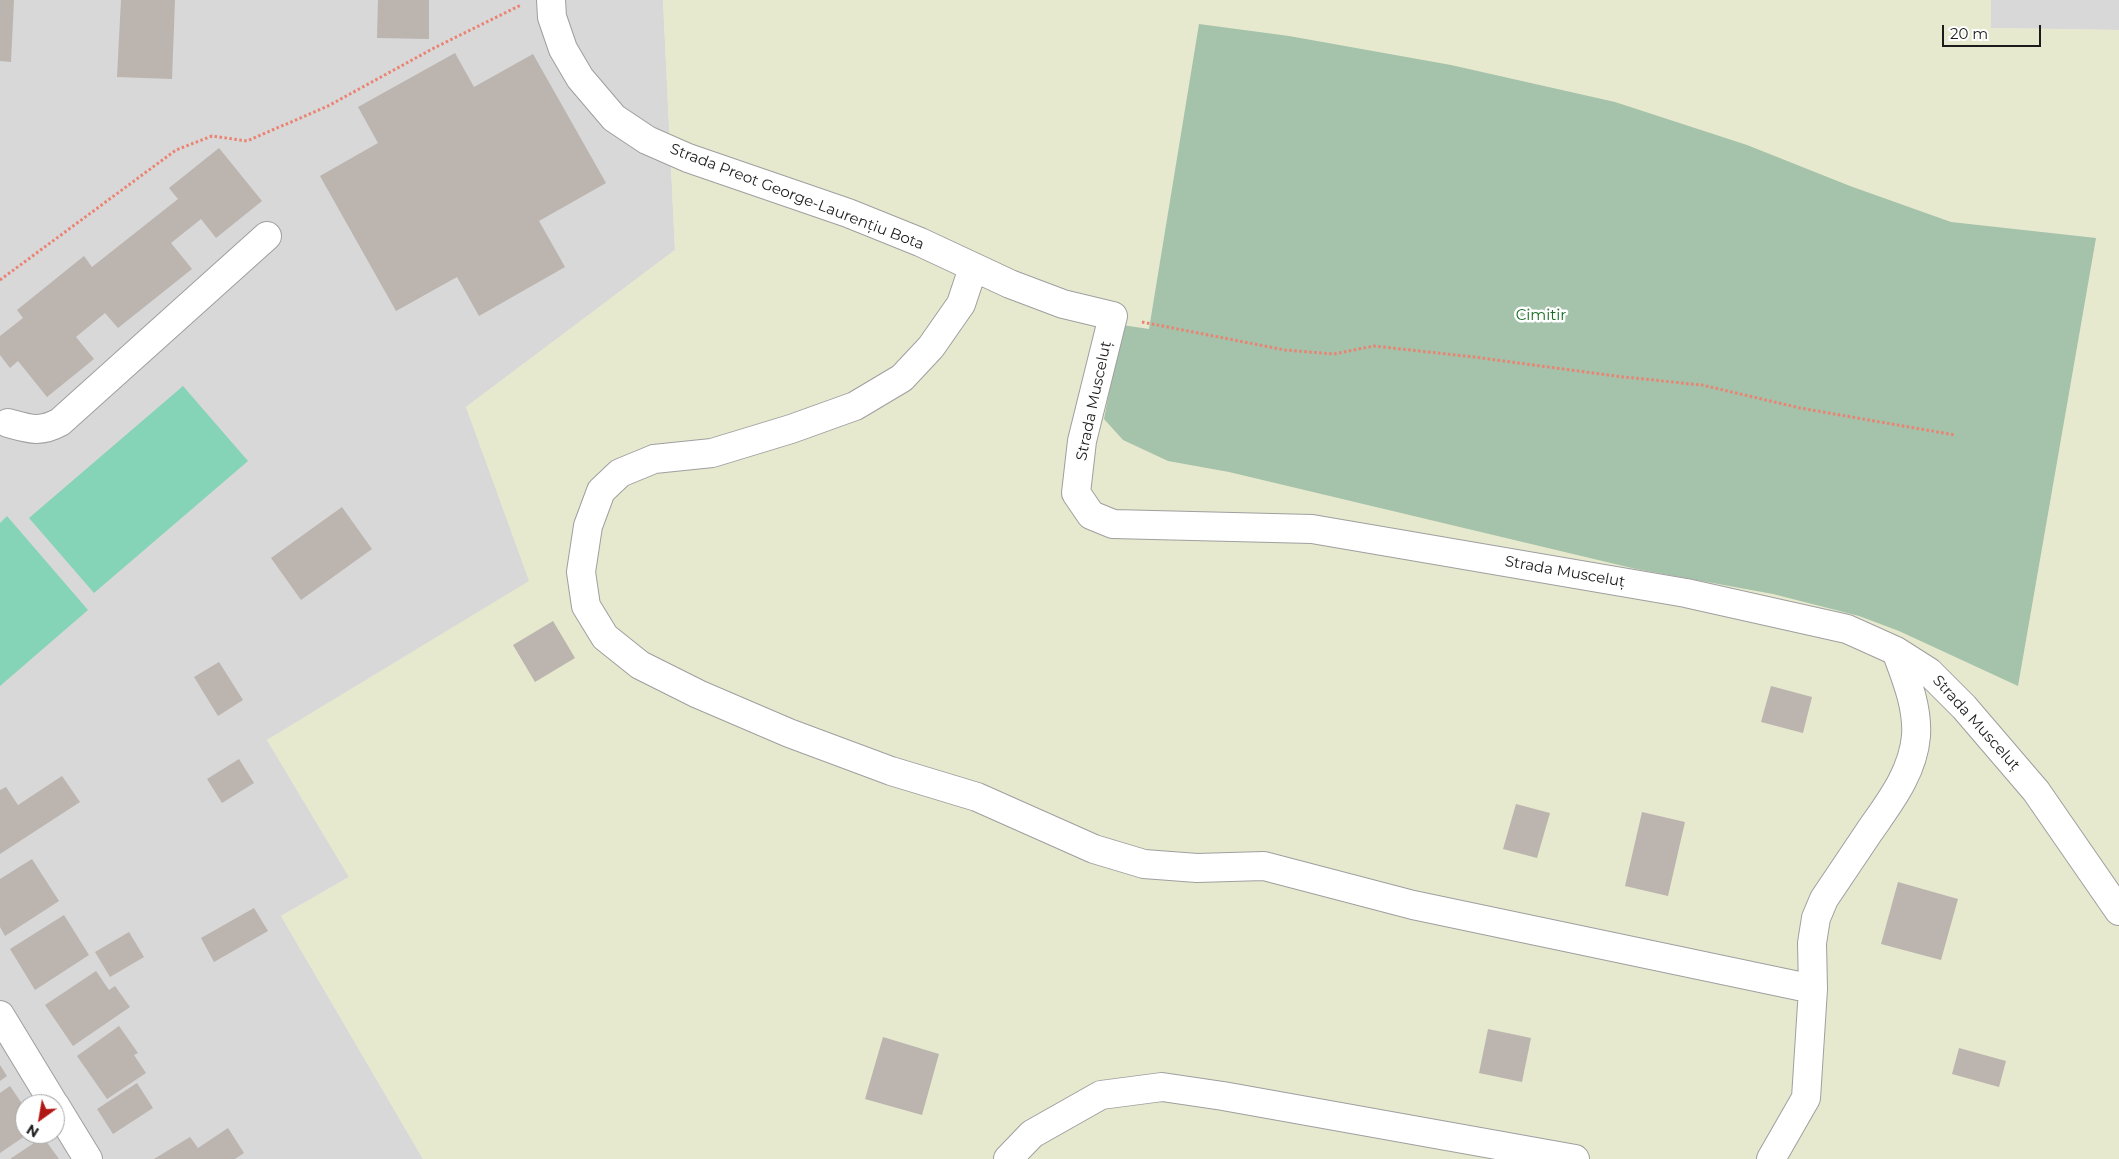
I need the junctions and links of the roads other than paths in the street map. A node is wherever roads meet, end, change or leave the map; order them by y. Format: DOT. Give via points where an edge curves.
graph roads {
  1 [pos="551,0"];
  2 [pos="267,236"];
  3 [pos="974,268"];
  4 [pos="1113,316"];
  5 [pos="3,422"];
  6 [pos="1896,651"];
  7 [pos="2119,911"];
  8 [pos="1813,989"];
  9 [pos="0,1015"];
  10 [pos="48,1094"];
  11 [pos="65,1121"];
  12 [pos="88,1159"];
  13 [pos="1008,1159"];
  14 [pos="1575,1159"];
  15 [pos="1771,1159"];
  1 -- 3 [label="street, Strada Preot George-Laurențiu Bota" via="552,17 564,50 580,78 614,118 647,140 688,158 848,213"];
  2 -- 5 [label="street" via="60,422 46,429 29,429"];
  3 -- 4 [label="street, Strada Preot George-Laurențiu Bota" via="1063,304"];
  3 -- 8 [label="street" via="961,304 931,346 902,378 855,406 791,429 712,453 654,459 620,473 601,491 588,526 581,572 586,606 605,637 640,665 790,733 977,797 1094,849 1144,864 1197,868 1264,866 1413,905"];
  4 -- 6 [label="street, Strada Musceluț" via="1082,441 1076,493 1091,515 1113,524 1332,533 1686,593 1847,629"];
  6 -- 7 [label="street, Strada Musceluț" via="1930,672 2036,790"];
  6 -- 8 [label="street" via="1913,706 1916,736 1910,766 1824,899 1816,918 1812,943"];
  8 -- 15 [label="street" via="1806,1098"];
  9 -- 10 [label="street"];
  11 -- 12 [label="street"];
  13 -- 14 [label="street" via="1032,1134 1101,1095 1162,1087"];
}
